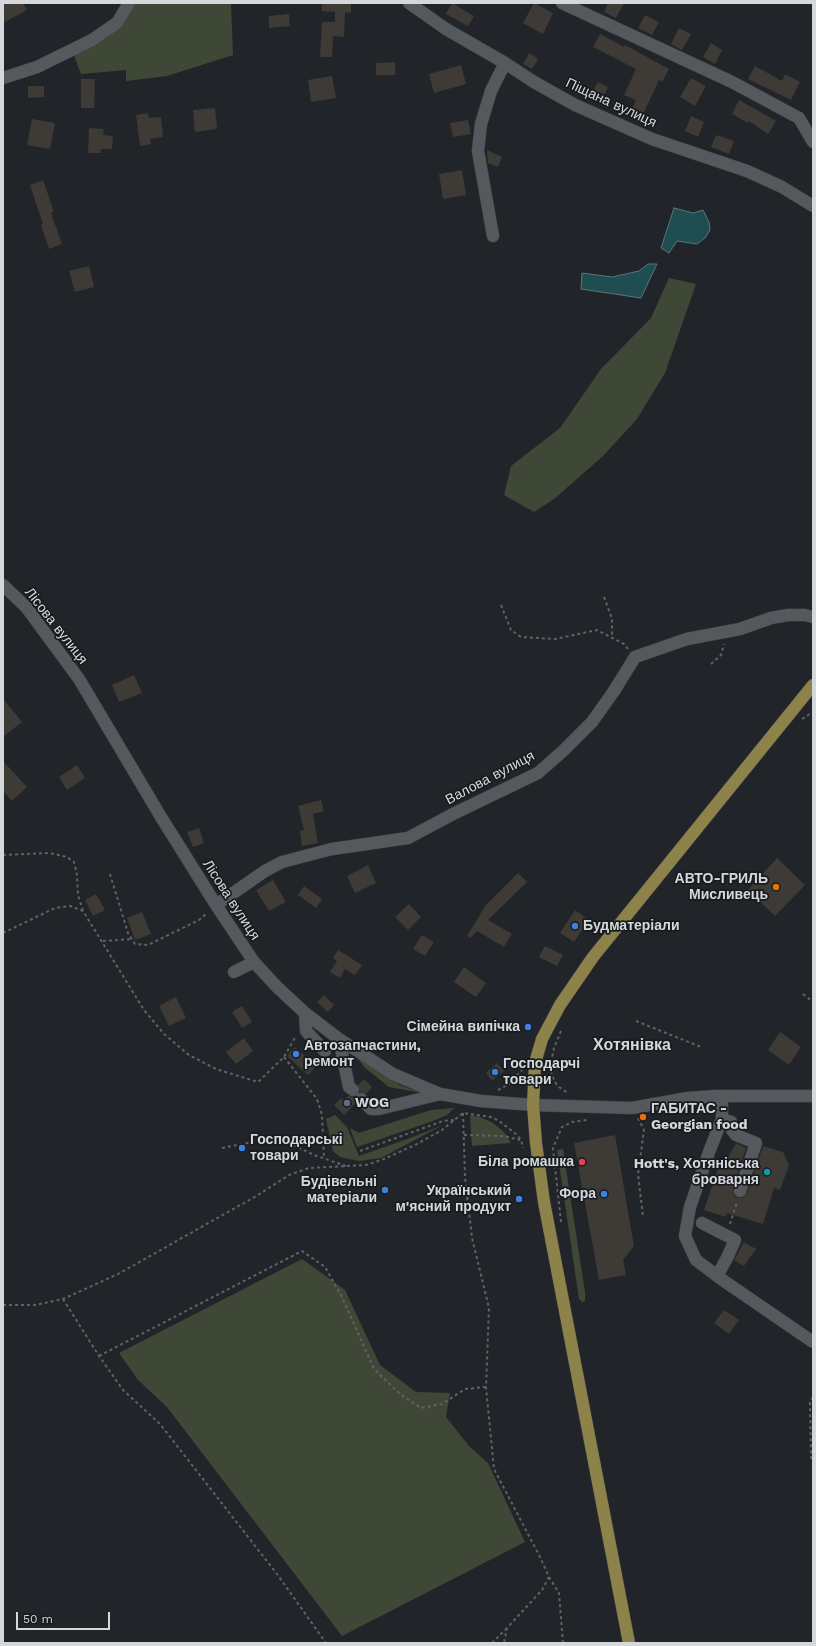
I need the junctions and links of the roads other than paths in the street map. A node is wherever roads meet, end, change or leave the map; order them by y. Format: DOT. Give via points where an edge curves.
graph roads {
  1 [pos="129,3"];
  2 [pos="409,3"];
  3 [pos="562,3"];
  4 [pos="505,63"];
  5 [pos="3,78"];
  6 [pos="813,142"];
  7 [pos="813,206"];
  8 [pos="493,236"];
  9 [pos="3,585"];
  10 [pos="813,617"];
  11 [pos="813,685"];
  12 [pos="216,905"];
  13 [pos="254,962"];
  14 [pos="234,972"];
  15 [pos="305,1013"];
  16 [pos="339,1039"];
  17 [pos="325,1051"];
  18 [pos="440,1094"];
  19 [pos="722,1096"];
  20 [pos="813,1096"];
  21 [pos="533,1105"];
  22 [pos="722,1119"];
  23 [pos="740,1191"];
  24 [pos="702,1223"];
  25 [pos="717,1276"];
  26 [pos="813,1342"];
  27 [pos="629,1643"];
  1 -- 5 [label="street" via="117,23 92,40 37,67"];
  2 -- 4 [label="street, Піщана вулиця" via="446,29"];
  3 -- 6 [label="street" via="732,82 792,114 799,118"];
  4 -- 7 [label="street, Піщана вулиця" via="575,105 652,139 747,172 782,187"];
  4 -- 8 [label="street" via="491,91 481,124 478,151"];
  9 -- 12 [label="street, Лісова вулиця" via="26,607 79,680"];
  10 -- 12 [label="street, Валова вулиця" via="788,615 771,618 740,629 687,639 635,657 592,722 538,773 408,838 332,849 282,862"];
  11 -- 21 [label="main road" via="593,957 560,1005 542,1039 537,1057"];
  12 -- 13 [label="street, Лісова вулиця"];
  13 -- 14 [label="street"];
  13 -- 15 [label="street, Лісова вулиця"];
  15 -- 16 [label="street, Лісова вулиця"];
  15 -- 17 [label="street" via="306,1031"];
  16 -- 18 [label="street, Лісова вулиця" via="393,1074"];
  16 -- 18 [label="street" via="349,1087 372,1108 379,1109"];
  18 -- 21 [label="street, Лісова вулиця" via="462,1099"];
  19 -- 20 [label="street, Лісова вулиця"];
  19 -- 21 [label="street, Лісова вулиця" via="688,1098 632,1108"];
  19 -- 22 [label="street"];
  21 -- 27 [label="main road" via="548,1219"];
  22 -- 23 [label="street" via="731,1122 736,1135 756,1143"];
  22 -- 25 [label="street" via="690,1207 685,1236 696,1260"];
  24 -- 25 [label="street" via="735,1240"];
  25 -- 26 [label="street"];
}
